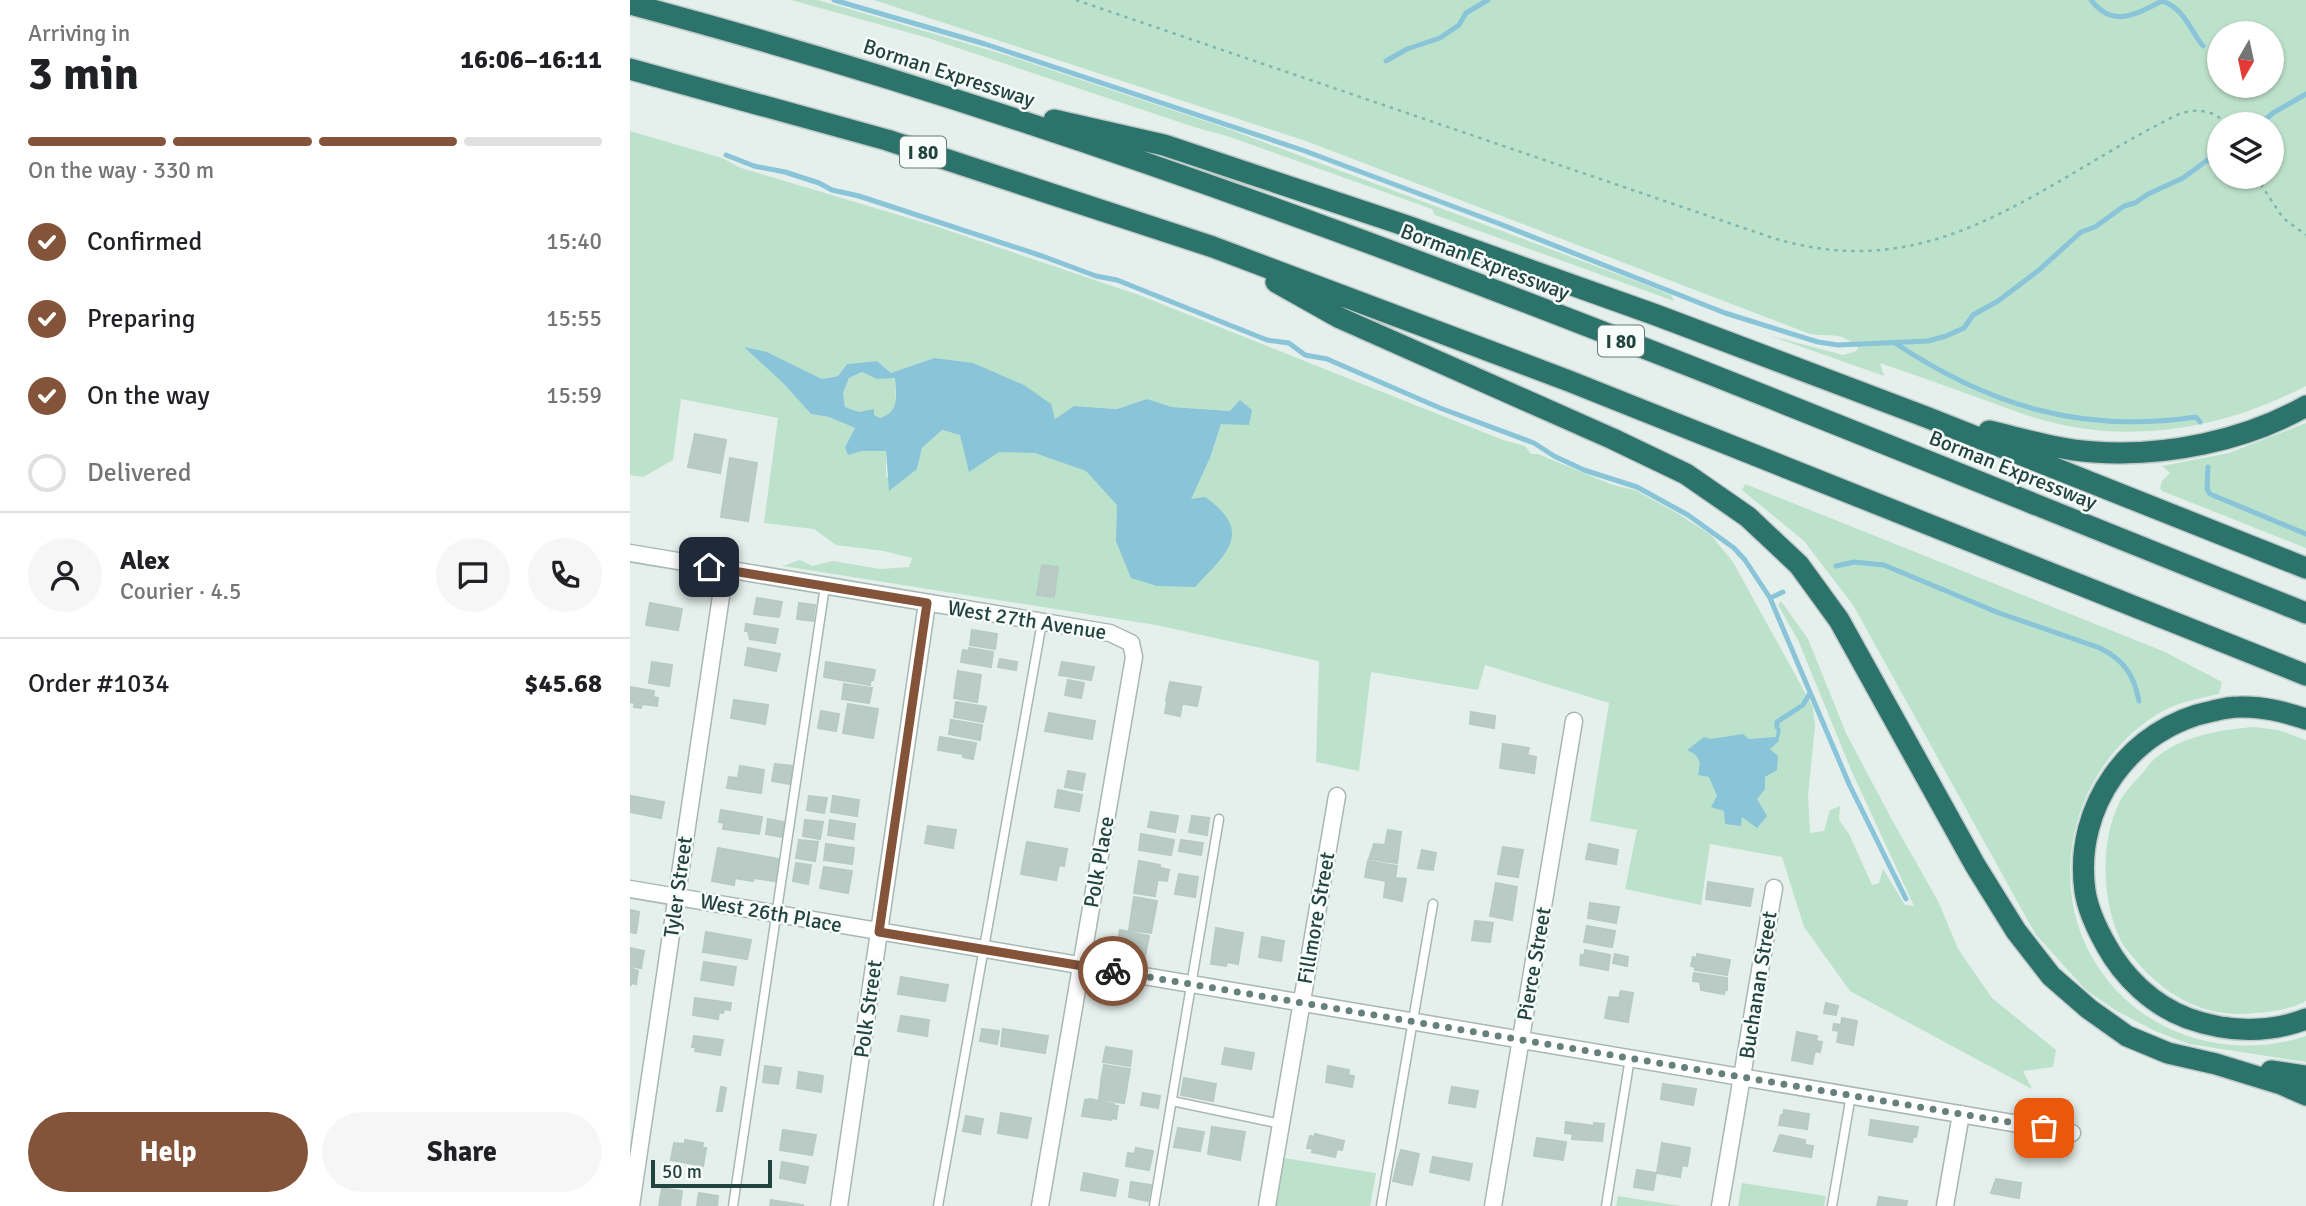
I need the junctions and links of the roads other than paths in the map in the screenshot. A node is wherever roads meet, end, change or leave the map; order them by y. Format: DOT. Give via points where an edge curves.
graph roads {
  1 [pos="630,4"];
  2 [pos="630,69"];
  3 [pos="928,90"];
  4 [pos="1213,247"];
  5 [pos="2306,406"];
  6 [pos="1926,417"];
  7 [pos="630,553"];
  8 [pos="2306,568"];
  9 [pos="725,569"];
  10 [pos="825,586"];
  11 [pos="927,603"];
  12 [pos="2306,612"];
  13 [pos="1042,622"];
  14 [pos="1131,643"];
  15 [pos="2306,675"];
  16 [pos="2306,719"];
  17 [pos="1574,721"];
  18 [pos="1337,796"];
  19 [pos="1219,819"];
  20 [pos="1774,888"];
  21 [pos="630,889"];
  22 [pos="676,897"];
  23 [pos="1433,904"];
  24 [pos="776,914"];
  25 [pos="879,932"];
  26 [pos="984,949"];
  27 [pos="1081,965"];
  28 [pos="1192,984"];
  29 [pos="1301,1003"];
  30 [pos="2306,1019"];
  31 [pos="1413,1021"];
  32 [pos="1521,1040"];
  33 [pos="1630,1058"];
  34 [pos="2216,1064"];
  35 [pos="2306,1076"];
  36 [pos="1742,1077"];
  37 [pos="2306,1095"];
  38 [pos="1851,1096"];
  39 [pos="1172,1101"];
  40 [pos="1961,1114"];
  41 [pos="1281,1124"];
  42 [pos="2072,1133"];
  43 [pos="631,1206"];
  44 [pos="733,1206"];
  45 [pos="839,1206"];
  46 [pos="938,1206"];
  47 [pos="1040,1206"];
  48 [pos="1154,1206"];
  49 [pos="1267,1206"];
  50 [pos="1381,1206"];
  51 [pos="1493,1206"];
  52 [pos="1606,1206"];
  53 [pos="1720,1206"];
  54 [pos="1832,1206"];
  55 [pos="1945,1206"];
  1 -- 3 [label="highway, Borman Expressway / I 80"];
  2 -- 4 [label="highway, I 80" via="887,141"];
  3 -- 6 [label="highway" via="1164,145 1446,240"];
  3 -- 12 [label="highway, Borman Expressway / I 80" via="1433,267"];
  4 -- 15 [label="highway, I 80" via="1569,381"];
  4 -- 34 [label="highway" via="1340,318 1686,474 1748,517 1799,565 1839,620 1975,865 2051,976 2127,1036 2168,1053"];
  5 -- 6 [label="highway" via="2229,438 2157,451 2093,452"];
  6 -- 8 [label="highway"];
  7 -- 9 [label="street, West 27th Avenue"];
  9 -- 10 [label="street, West 27th Avenue"];
  9 -- 22 [label="street, Tyler Street"];
  10 -- 11 [label="street, West 27th Avenue"];
  10 -- 24 [label="lane"];
  11 -- 13 [label="street, West 27th Avenue"];
  11 -- 25 [label="street, Polk Street"];
  13 -- 14 [label="street, West 27th Avenue" via="1110,633"];
  13 -- 26 [label="lane"];
  14 -- 27 [label="street, Polk Place" via="1134,657"];
  16 -- 30 [label="highway" via="2275,709 2237,706 2166,727 2134,750 2110,779 2091,817 2085,891 2095,925 2114,959 2139,989 2172,1012 2207,1025 2245,1030 2286,1027"];
  17 -- 32 [label="street, Pierce Street"];
  18 -- 29 [label="street, Fillmore Street"];
  19 -- 28 [label="lane"];
  20 -- 36 [label="street, Buchanan Street"];
  21 -- 22 [label="street, West 26th Place"];
  22 -- 24 [label="street, West 26th Place"];
  22 -- 43 [label="street, Tyler Street"];
  23 -- 31 [label="lane"];
  24 -- 25 [label="street, West 26th Place"];
  24 -- 44 [label="lane"];
  25 -- 26 [label="street, West 26th Place"];
  25 -- 45 [label="street, Polk Street"];
  26 -- 27 [label="street, West 26th Place"];
  26 -- 46 [label="lane"];
  27 -- 28 [label="street, West 26th Place"];
  27 -- 47 [label="street, Polk Place"];
  28 -- 29 [label="street, West 26th Place"];
  28 -- 39 [label="lane"];
  29 -- 31 [label="street, West 26th Place"];
  29 -- 41 [label="street, Fillmore Street"];
  31 -- 32 [label="street, West 26th Place"];
  31 -- 50 [label="lane"];
  32 -- 33 [label="street, West 26th Place"];
  32 -- 51 [label="street, Pierce Street"];
  33 -- 36 [label="street, West 26th Place"];
  33 -- 52 [label="lane"];
  34 -- 35 [label="highway"];
  34 -- 37 [label="highway"];
  36 -- 38 [label="street, West 26th Place"];
  36 -- 53 [label="street, Buchanan Street"];
  38 -- 40 [label="street, West 26th Place"];
  38 -- 54 [label="lane"];
  39 -- 41 [label="lane"];
  39 -- 48 [label="lane"];
  40 -- 42 [label="street, West 26th Place"];
  40 -- 55 [label="street"];
  41 -- 49 [label="street, Fillmore Street"];
}
